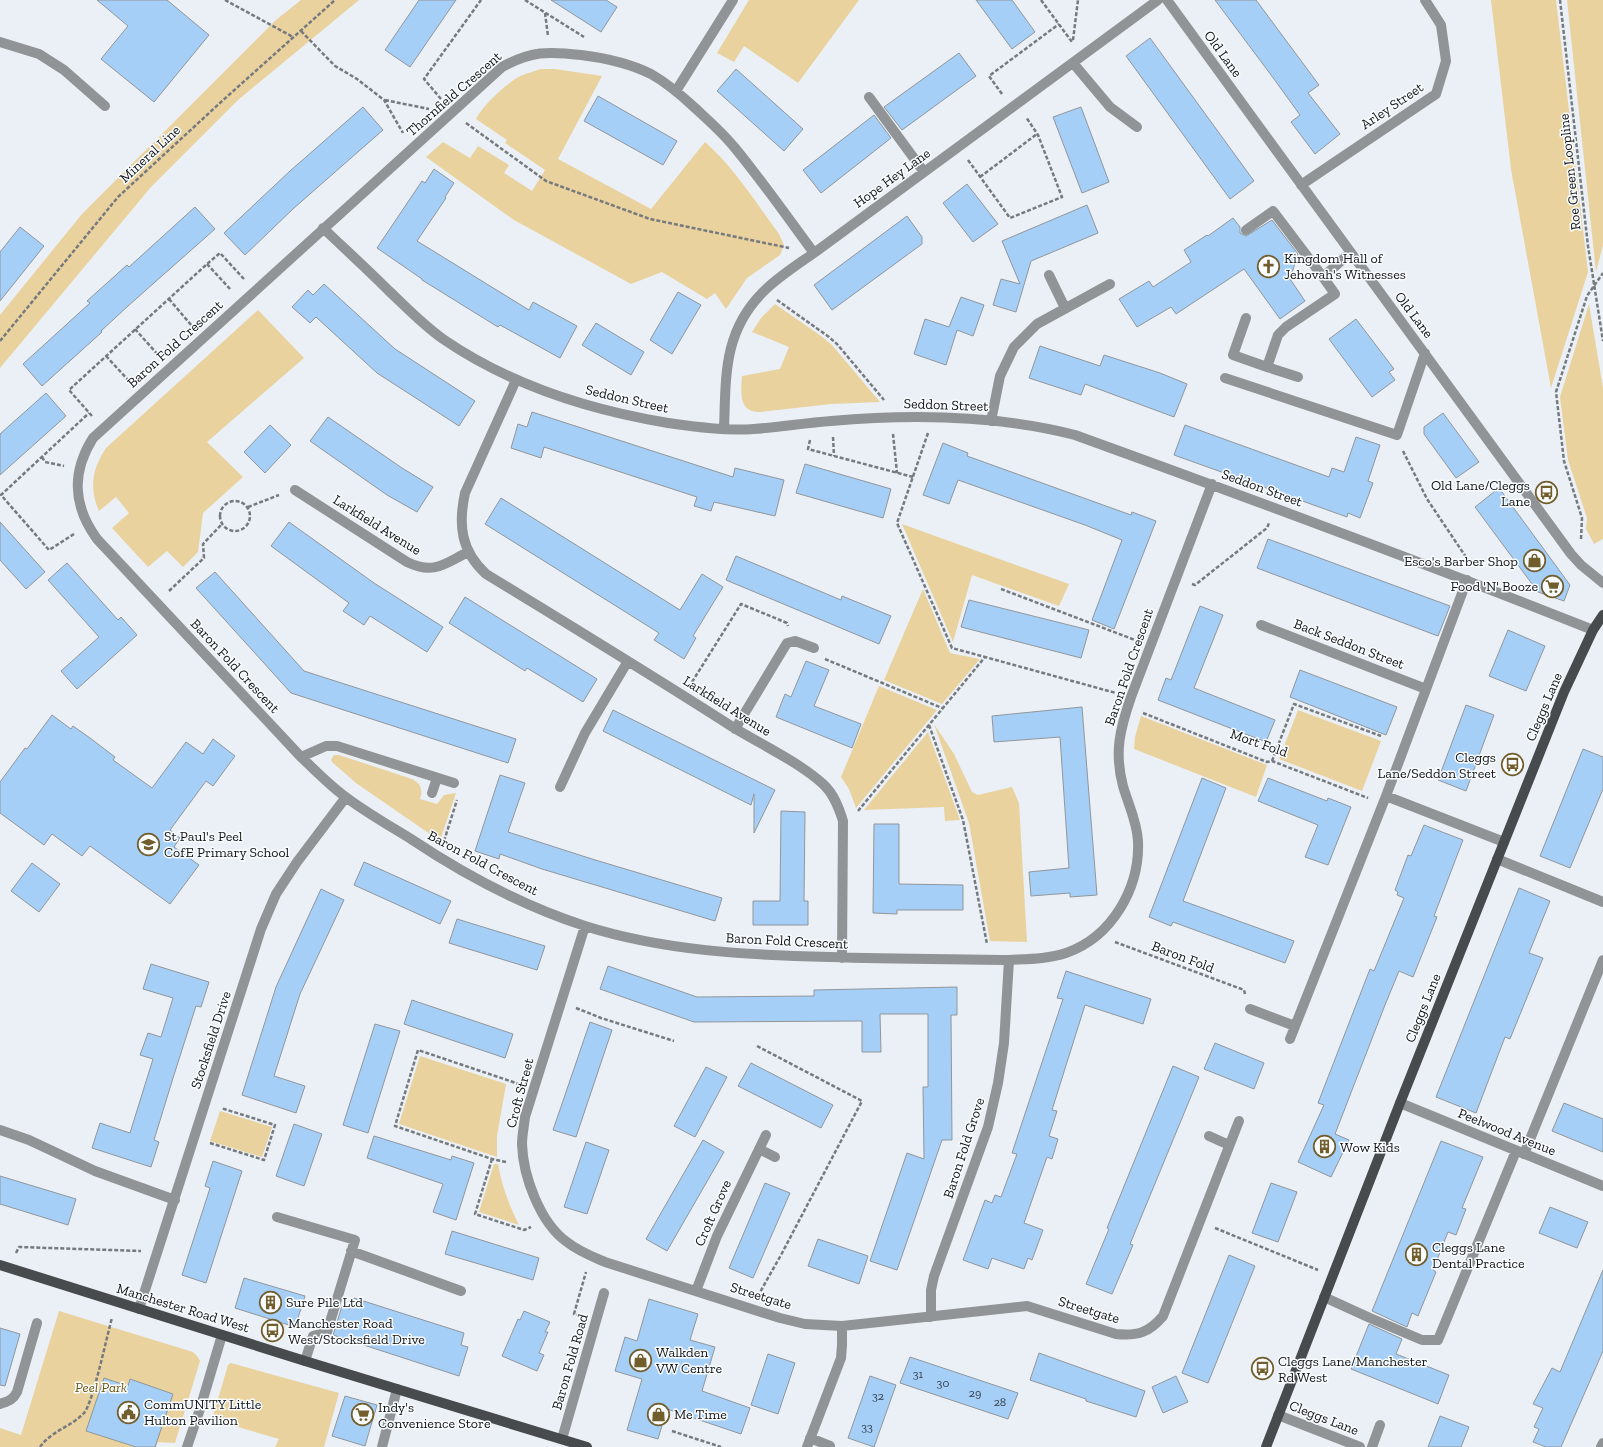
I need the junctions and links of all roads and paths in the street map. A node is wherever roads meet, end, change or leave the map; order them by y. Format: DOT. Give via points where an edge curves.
graph roads {
  1 [pos="225,0"];
  2 [pos="335,0"];
  3 [pos="480,0"];
  4 [pos="525,0"];
  5 [pos="733,0"];
  6 [pos="1041,0"];
  7 [pos="1078,0"];
  8 [pos="1158,0"];
  9 [pos="1167,0"];
  10 [pos="1425,0"];
  11 [pos="1560,0"];
  12 [pos="545,13"];
  13 [pos="1059,24"];
  14 [pos="301,30"];
  15 [pos="293,37"];
  16 [pos="0,42"];
  17 [pos="549,53"];
  18 [pos="590,56"];
  19 [pos="1073,63"];
  20 [pos="676,91"];
  21 [pos="869,97"];
  22 [pos="384,100"];
  23 [pos="105,106"];
  24 [pos="1014,106"];
  25 [pos="450,112"];
  26 [pos="1137,127"];
  27 [pos="1037,134"];
  28 [pos="958,147"];
  29 [pos="410,150"];
  30 [pos="924,172"];
  31 [pos="980,176"];
  32 [pos="1301,185"];
  33 [pos="323,228"];
  34 [pos="1246,230"];
  35 [pos="814,253"];
  36 [pos="1350,253"];
  37 [pos="207,264"];
  38 [pos="1603,273"];
  39 [pos="1050,275"];
  40 [pos="1323,276"];
  41 [pos="1110,284"];
  42 [pos="1594,285"];
  43 [pos="254,290"];
  44 [pos="764,291"];
  45 [pos="169,299"];
  46 [pos="242,302"];
  47 [pos="1065,308"];
  48 [pos="1246,318"];
  49 [pos="135,329"];
  50 [pos="202,338"];
  51 [pos="0,341"];
  52 [pos="1603,341"];
  53 [pos="1425,353"];
  54 [pos="106,356"];
  55 [pos="1267,366"];
  56 [pos="169,368"];
  57 [pos="1298,377"];
  58 [pos="1224,378"];
  59 [pos="516,380"];
  60 [pos="141,394"];
  61 [pos="89,413"];
  62 [pos="934,417"];
  63 [pos="895,418"];
  64 [pos="991,421"];
  65 [pos="812,423"];
  66 [pos="103,429"];
  67 [pos="724,429"];
  68 [pos="1397,435"];
  69 [pos="42,457"];
  70 [pos="79,470"];
  71 [pos="896,473"];
  72 [pos="913,477"];
  73 [pos="1212,484"];
  74 [pos="295,490"];
  75 [pos="248,507"];
  76 [pos="1275,508"];
  77 [pos="222,524"];
  78 [pos="88,525"];
  79 [pos="468,552"];
  80 [pos="1581,566"];
  81 [pos="1176,578"];
  82 [pos="1467,580"];
  83 [pos="1603,583"];
  84 [pos="1486,588"];
  85 [pos="1001,589"];
  86 [pos="157,603"];
  87 [pos="1603,615"];
  88 [pos="1261,625"];
  89 [pos="1593,630"];
  90 [pos="791,641"];
  91 [pos="1150,646"];
  92 [pos="814,648"];
  93 [pos="985,657"];
  94 [pos="628,661"];
  95 [pos="1426,689"];
  96 [pos="684,696"];
  97 [pos="1131,697"];
  98 [pos="943,708"];
  99 [pos="1127,708"];
  100 [pos="929,724"];
  101 [pos="735,729"];
  102 [pos="1381,736"];
  103 [pos="301,757"];
  104 [pos="1272,761"];
  105 [pos="437,778"];
  106 [pos="454,783"];
  107 [pos="560,787"];
  108 [pos="432,793"];
  109 [pos="346,797"];
  110 [pos="1384,800"];
  111 [pos="843,821"];
  112 [pos="1504,842"];
  113 [pos="438,858"];
  114 [pos="1497,859"];
  115 [pos="1603,902"];
  116 [pos="585,926"];
  117 [pos="1097,935"];
  118 [pos="842,958"];
  119 [pos="990,960"];
  120 [pos="1009,960"];
  121 [pos="1603,960"];
  122 [pos="561,1002"];
  123 [pos="1250,1010"];
  124 [pos="1295,1026"];
  125 [pos="1290,1039"];
  126 [pos="674,1041"];
  127 [pos="757,1046"];
  128 [pos="534,1089"];
  129 [pos="206,1103"];
  130 [pos="1400,1103"];
  131 [pos="1239,1121"];
  132 [pos="0,1130"];
  133 [pos="766,1135"];
  134 [pos="1208,1136"];
  135 [pos="194,1138"];
  136 [pos="1229,1145"];
  137 [pos="759,1149"];
  138 [pos="1520,1152"];
  139 [pos="775,1157"];
  140 [pos="492,1159"];
  141 [pos="524,1166"];
  142 [pos="1603,1186"];
  143 [pos="175,1200"];
  144 [pos="276,1217"];
  145 [pos="548,1221"];
  146 [pos="1200,1222"];
  147 [pos="351,1251"];
  148 [pos="158,1252"];
  149 [pos="591,1256"];
  150 [pos="0,1265"];
  151 [pos="11,1269"];
  152 [pos="1332,1276"];
  153 [pos="461,1291"];
  154 [pos="696,1291"];
  155 [pos="604,1293"];
  156 [pos="1324,1297"];
  157 [pos="116,1302"];
  158 [pos="139,1309"];
  159 [pos="751,1309"];
  160 [pos="931,1317"];
  161 [pos="596,1321"];
  162 [pos="37,1322"];
  163 [pos="842,1326"];
  164 [pos="222,1335"];
  165 [pos="305,1361"];
  166 [pos="397,1389"];
  167 [pos="0,1404"];
  168 [pos="1278,1415"];
  169 [pos="1380,1426"];
  170 [pos="672,1431"];
  171 [pos="564,1442"];
  172 [pos="809,1442"];
  173 [pos="1603,1443"];
  174 [pos="830,1446"];
  175 [pos="40,1447"];
  176 [pos="187,1447"];
  177 [pos="382,1447"];
  178 [pos="587,1447"];
  179 [pos="721,1447"];
  180 [pos="1266,1447"];
  181 [pos="1360,1447"];
  182 [pos="1372,1447"];
  183 [pos="1601,1447"];
  1 -- 15 [label="path"];
  2 -- 14 [label="path, Mineral Line"];
  3 -- 25 [label="path" via="424,79"];
  4 -- 12 [label="path"];
  5 -- 20 [label="street"];
  6 -- 13 [label="path"];
  7 -- 13 [label="path" via="1073,43"];
  8 -- 19 [label="street, Hope Hey Lane"];
  9 -- 32 [label="street, Old Lane"];
  10 -- 32 [label="street, Arley Street" via="1441,25 1446,61 1436,94"];
  11 -- 42 [label="path, Roe Green Loopline"];
  12 -- 17 [label="path"];
  12 -- 18 [label="path" via="585,38"];
  13 -- 24 [label="path" via="988,76"];
  14 -- 15 [label="path, Mineral Line"];
  14 -- 22 [label="path" via="335,66"];
  15 -- 51 [label="path, Mineral Line" via="118,197"];
  16 -- 23 [label="street" via="39,54 64,70"];
  17 -- 18 [label="street, Thornfield Crescent"];
  17 -- 25 [label="street, Thornfield Crescent" via="530,54 502,67"];
  18 -- 20 [label="street, Thornfield Crescent" via="629,65 651,74"];
  19 -- 24 [label="street, Hope Hey Lane"];
  19 -- 26 [label="street" via="1110,108"];
  20 -- 35 [label="street, Thornfield Crescent" via="735,147"];
  21 -- 30 [label="street"];
  22 -- 25 [label="path"];
  22 -- 29 [label="path" via="400,126"];
  24 -- 27 [label="path"];
  24 -- 28 [label="street, Hope Hey Lane"];
  25 -- 29 [label="street, Thornfield Crescent"];
  25 -- 35 [label="path" via="546,181 650,219"];
  27 -- 31 [label="path"];
  27 -- 31 [label="path" via="1062,197 1010,218"];
  28 -- 30 [label="street, Hope Hey Lane"];
  28 -- 31 [label="path"];
  29 -- 33 [label="street, Thornfield Crescent"];
  30 -- 35 [label="street, Hope Hey Lane"];
  32 -- 36 [label="street, Old Lane"];
  33 -- 43 [label="street, Baron Fold Crescent"];
  33 -- 59 [label="street, Seddon Street" via="414,315 443,339"];
  34 -- 40 [label="street" via="1273,211"];
  35 -- 44 [label="street, Hope Hey Lane"];
  36 -- 40 [label="street"];
  36 -- 53 [label="street, Old Lane"];
  37 -- 43 [label="path" via="220,252"];
  37 -- 45 [label="path"];
  37 -- 46 [label="path"];
  38 -- 42 [label="path"];
  39 -- 47 [label="street"];
  40 -- 55 [label="street" via="1335,294 1278,335"];
  41 -- 47 [label="street"];
  42 -- 52 [label="path, Roe Green Loopline"];
  42 -- 80 [label="path" via="1587,296 1556,392 1564,462 1582,518"];
  43 -- 46 [label="street, Baron Fold Crescent"];
  44 -- 63 [label="path" via="837,344"];
  44 -- 67 [label="street, Hope Hey Lane" via="740,322 732,341 727,368"];
  45 -- 49 [label="path"];
  45 -- 50 [label="path"];
  46 -- 50 [label="street, Baron Fold Crescent"];
  47 -- 64 [label="street" via="1037,324 1014,347 1000,376"];
  48 -- 55 [label="street" via="1233,355"];
  49 -- 54 [label="path"];
  49 -- 56 [label="path"];
  50 -- 56 [label="street, Baron Fold Crescent"];
  53 -- 68 [label="street"];
  53 -- 80 [label="street, Old Lane"];
  54 -- 60 [label="path"];
  54 -- 61 [label="path" via="69,390"];
  55 -- 57 [label="street"];
  56 -- 60 [label="street, Baron Fold Crescent"];
  58 -- 68 [label="street"];
  59 -- 67 [label="street, Seddon Street" via="579,403 621,414"];
  59 -- 79 [label="street, Larkfield Avenue" via="465,493 462,527"];
  60 -- 66 [label="street, Baron Fold Crescent"];
  61 -- 66 [label="path"];
  61 -- 69 [label="path"];
  62 -- 63 [label="street, Seddon Street"];
  62 -- 64 [label="street, Seddon Street"];
  62 -- 72 [label="path"];
  63 -- 65 [label="street, Seddon Street"];
  63 -- 71 [label="path"];
  64 -- 73 [label="street, Seddon Street" via="1044,427 1075,435"];
  65 -- 67 [label="street, Seddon Street"];
  65 -- 71 [label="path" via="808,449"];
  66 -- 70 [label="street, Baron Fold Crescent" via="92,438"];
  68 -- 84 [label="path" via="1427,500"];
  69 -- 70 [label="path" via="45,462"];
  69 -- 78 [label="path" via="1,495 49,550"];
  70 -- 78 [label="street, Baron Fold Crescent" via="78,495 81,511"];
  71 -- 72 [label="path"];
  72 -- 93 [label="path" via="897,522 952,648"];
  73 -- 76 [label="street, Seddon Street"];
  73 -- 81 [label="street, Baron Fold Crescent"];
  74 -- 75 [label="path"];
  74 -- 79 [label="street, Larkfield Avenue" via="416,567 437,568"];
  75 -- 77 [label="path" via="242,502 228,502 221,510"];
  75 -- 77 [label="path" via="250,519 245,527 235,531"];
  76 -- 81 [label="path" via="1267,528 1195,585"];
  76 -- 82 [label="street, Seddon Street"];
  77 -- 86 [label="path" via="203,544 204,558"];
  78 -- 86 [label="street, Baron Fold Crescent"];
  79 -- 94 [label="street, Larkfield Avenue" via="486,574"];
  80 -- 83 [label="street, Old Lane"];
  81 -- 91 [label="street, Baron Fold Crescent"];
  82 -- 84 [label="street, Seddon Street"];
  82 -- 95 [label="street"];
  84 -- 89 [label="street, Seddon Street"];
  85 -- 91 [label="path"];
  86 -- 103 [label="street, Baron Fold Crescent"];
  87 -- 89 [label="main road, Cleggs Lane"];
  88 -- 95 [label="street, Back Seddon Street"];
  89 -- 112 [label="main road, Cleggs Lane" via="1564,692"];
  90 -- 92 [label="street"];
  90 -- 96 [label="path" via="787,622 741,604"];
  90 -- 101 [label="street" via="787,643"];
  91 -- 97 [label="street, Baron Fold Crescent"];
  92 -- 98 [label="path" via="819,656"];
  93 -- 97 [label="path"];
  93 -- 98 [label="path"];
  94 -- 96 [label="street, Larkfield Avenue"];
  94 -- 107 [label="street" via="585,733"];
  95 -- 110 [label="street"];
  96 -- 101 [label="street, Larkfield Avenue"];
  97 -- 99 [label="street, Baron Fold Crescent"];
  98 -- 100 [label="path"];
  99 -- 104 [label="path, Mort Fold" via="1267,762"];
  99 -- 117 [label="street, Baron Fold Crescent" via="1118,748 1119,768 1134,818 1138,861 1126,899 1113,919"];
  100 -- 111 [label="path" via="857,812"];
  100 -- 119 [label="path" via="963,820"];
  101 -- 111 [label="street, Larkfield Avenue" via="813,775 833,797"];
  102 -- 104 [label="path" via="1294,704"];
  103 -- 105 [label="street" via="326,746 337,746"];
  103 -- 109 [label="street, Baron Fold Crescent"];
  104 -- 110 [label="path, Mort Fold"];
  105 -- 106 [label="street"];
  105 -- 108 [label="street"];
  106 -- 113 [label="path" via="459,793"];
  109 -- 113 [label="street, Baron Fold Crescent"];
  109 -- 129 [label="street, Stocksfield Drive" via="276,894 261,929"];
  110 -- 112 [label="street"];
  110 -- 124 [label="street"];
  111 -- 118 [label="street, Larkfield Avenue"];
  112 -- 114 [label="main road, Cleggs Lane"];
  113 -- 116 [label="street, Baron Fold Crescent" via="543,911"];
  114 -- 115 [label="street"];
  114 -- 130 [label="main road, Cleggs Lane"];
  116 -- 118 [label="street, Baron Fold Crescent" via="677,947 728,953"];
  116 -- 122 [label="street, Croft Street"];
  117 -- 120 [label="street, Baron Fold Crescent" via="1084,945 1066,953 1047,958"];
  117 -- 123 [label="path, Baron Fold" via="1244,990"];
  118 -- 119 [label="street, Baron Fold Crescent"];
  119 -- 120 [label="street, Baron Fold Crescent"];
  120 -- 160 [label="street, Baron Fold Grove" via="1004,1043 998,1084 988,1127 934,1276"];
  121 -- 138 [label="street"];
  122 -- 126 [label="path" via="601,1018"];
  122 -- 128 [label="street, Croft Street"];
  123 -- 124 [label="street"];
  124 -- 125 [label="street"];
  127 -- 159 [label="path" via="862,1101"];
  128 -- 140 [label="path" via="418,1050 395,1126"];
  128 -- 141 [label="street, Croft Street" via="525,1117 522,1143"];
  129 -- 135 [label="street, Stocksfield Drive"];
  129 -- 135 [label="path" via="275,1125 264,1160"];
  130 -- 138 [label="street, Peelwood Avenue"];
  130 -- 152 [label="main road, Cleggs Lane"];
  131 -- 136 [label="street, Streetgate"];
  132 -- 143 [label="street" via="29,1140 95,1171"];
  133 -- 137 [label="street, Croft Grove"];
  134 -- 136 [label="street"];
  135 -- 143 [label="street, Stocksfield Drive"];
  136 -- 146 [label="street, Streetgate"];
  137 -- 139 [label="street"];
  137 -- 154 [label="street, Croft Grove" via="717,1236"];
  138 -- 142 [label="street, Peelwood Avenue"];
  138 -- 156 [label="street" via="1438,1340 1422,1340"];
  140 -- 141 [label="path"];
  140 -- 145 [label="path" via="475,1214 524,1230"];
  141 -- 145 [label="street, Croft Street" via="531,1189"];
  143 -- 148 [label="street, Stocksfield Drive"];
  144 -- 147 [label="street" via="355,1240"];
  145 -- 149 [label="street, Croft Street" via="565,1241"];
  146 -- 152 [label="path"];
  146 -- 160 [label="street, Streetgate" via="1163,1316 1155,1326 1144,1332 1116,1334 1027,1306"];
  147 -- 153 [label="street"];
  147 -- 165 [label="street" via="326,1332 313,1336"];
  148 -- 151 [label="path" via="18,1247"];
  148 -- 158 [label="street, Stocksfield Drive"];
  149 -- 154 [label="street, Croft Street"];
  149 -- 161 [label="path" via="574,1314"];
  150 -- 151 [label="main road, Manchester Road West"];
  151 -- 157 [label="main road, Manchester Road West"];
  152 -- 156 [label="main road, Cleggs Lane"];
  154 -- 159 [label="street, Streetgate"];
  155 -- 161 [label="street, Baron Fold Road"];
  156 -- 168 [label="main road, Cleggs Lane"];
  157 -- 158 [label="main road, Manchester Road West"];
  157 -- 175 [label="path" via="85,1411 49,1437"];
  158 -- 164 [label="main road, Manchester Road West"];
  159 -- 163 [label="street, Streetgate" via="805,1324"];
  160 -- 163 [label="street, Streetgate"];
  161 -- 171 [label="street, Baron Fold Road"];
  162 -- 167 [label="street" via="17,1392 10,1401"];
  163 -- 172 [label="street" via="841,1358"];
  164 -- 165 [label="main road, Manchester Road West"];
  164 -- 176 [label="street"];
  165 -- 166 [label="main road, Manchester Road West"];
  166 -- 171 [label="main road, Manchester Road West"];
  166 -- 177 [label="street"];
  168 -- 180 [label="main road, Cleggs Lane"];
  168 -- 181 [label="street, Cleggs Lane"];
  169 -- 182 [label="street, Cleggs Lane"];
  170 -- 179 [label="path"];
  171 -- 178 [label="main road, Manchester Road West"];
  172 -- 174 [label="street"];
  173 -- 183 [label="street"];
}
